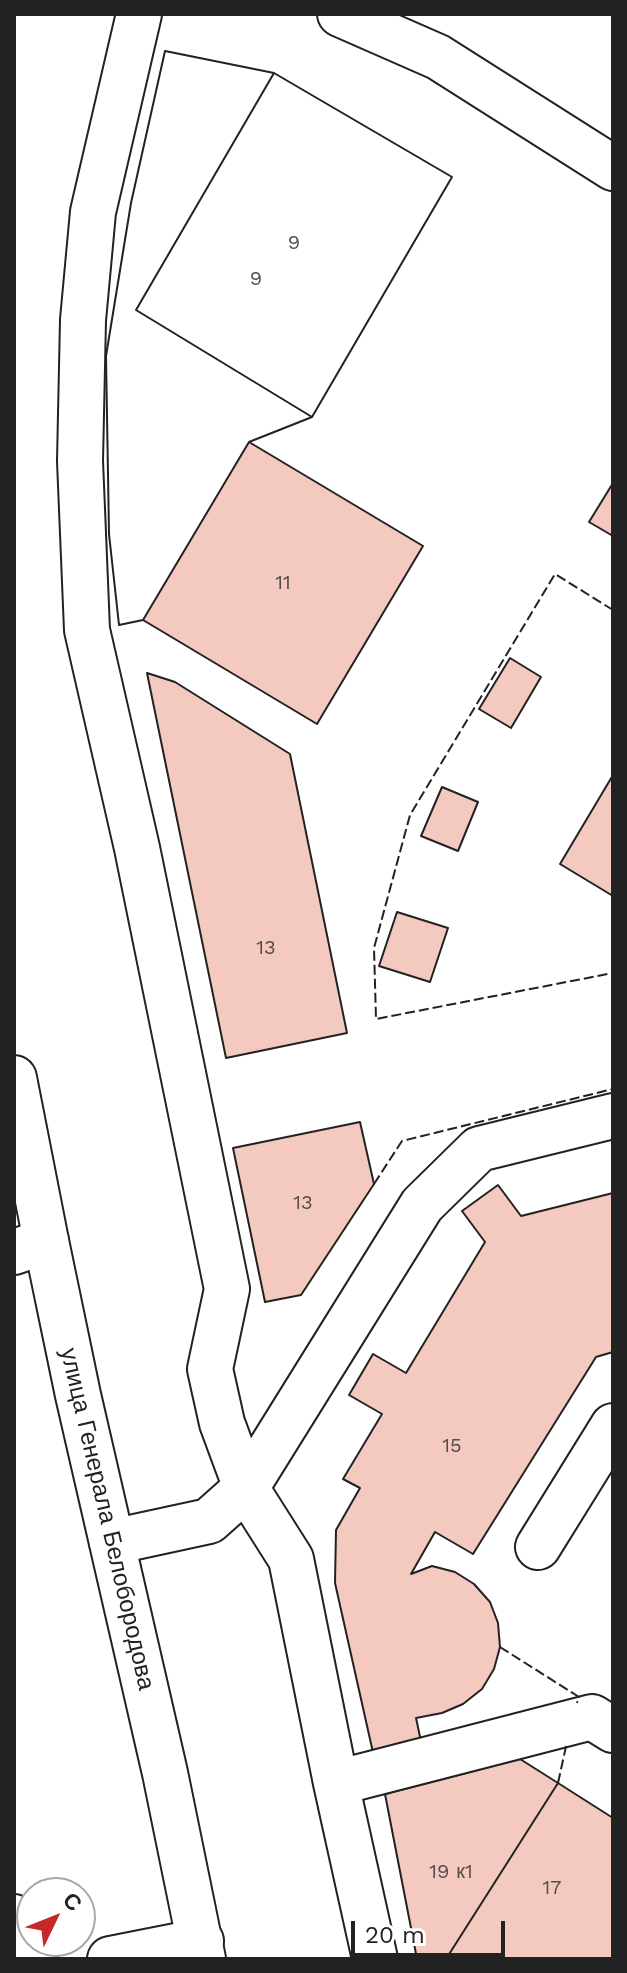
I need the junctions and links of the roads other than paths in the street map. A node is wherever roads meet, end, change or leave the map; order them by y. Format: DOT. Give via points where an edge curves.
graph roads {
  1 [pos="139,14"];
  2 [pos="340,14"];
  3 [pos="613,168"];
  4 [pos="14,1078"];
  5 [pos="613,1116"];
  6 [pos="30,1247"];
  7 [pos="613,1426"];
  8 [pos="246,1488"];
  9 [pos="112,1542"];
  10 [pos="538,1547"];
  11 [pos="613,1730"];
  12 [pos="336,1783"];
  13 [pos="14,1917"];
  14 [pos="202,1950"];
  15 [pos="35,1959"];
  16 [pos="110,1959"];
  17 [pos="375,1959"];
  1 -- 8 [label="main road" via="93,212 83,320 80,461 87,630 227,1289 210,1369 222,1423"];
  2 -- 3 [label="main road" via="438,57"];
  4 -- 6 [label="main road, улица Генерала Белобородова"];
  5 -- 8 [label="main road" via="479,1149 422,1205"];
  6 -- 9 [label="main road, улица Генерала Белобородова"];
  7 -- 10 [label="main road"];
  8 -- 9 [label="main road" via="209,1521"];
  8 -- 12 [label="main road" via="291,1559"];
  9 -- 14 [label="main road, улица Генерала Белобородова"];
  11 -- 12 [label="main road" via="592,1717"];
  12 -- 17 [label="main road"];
  13 -- 15 [label="main road"];
  14 -- 16 [label="main road"];
}
